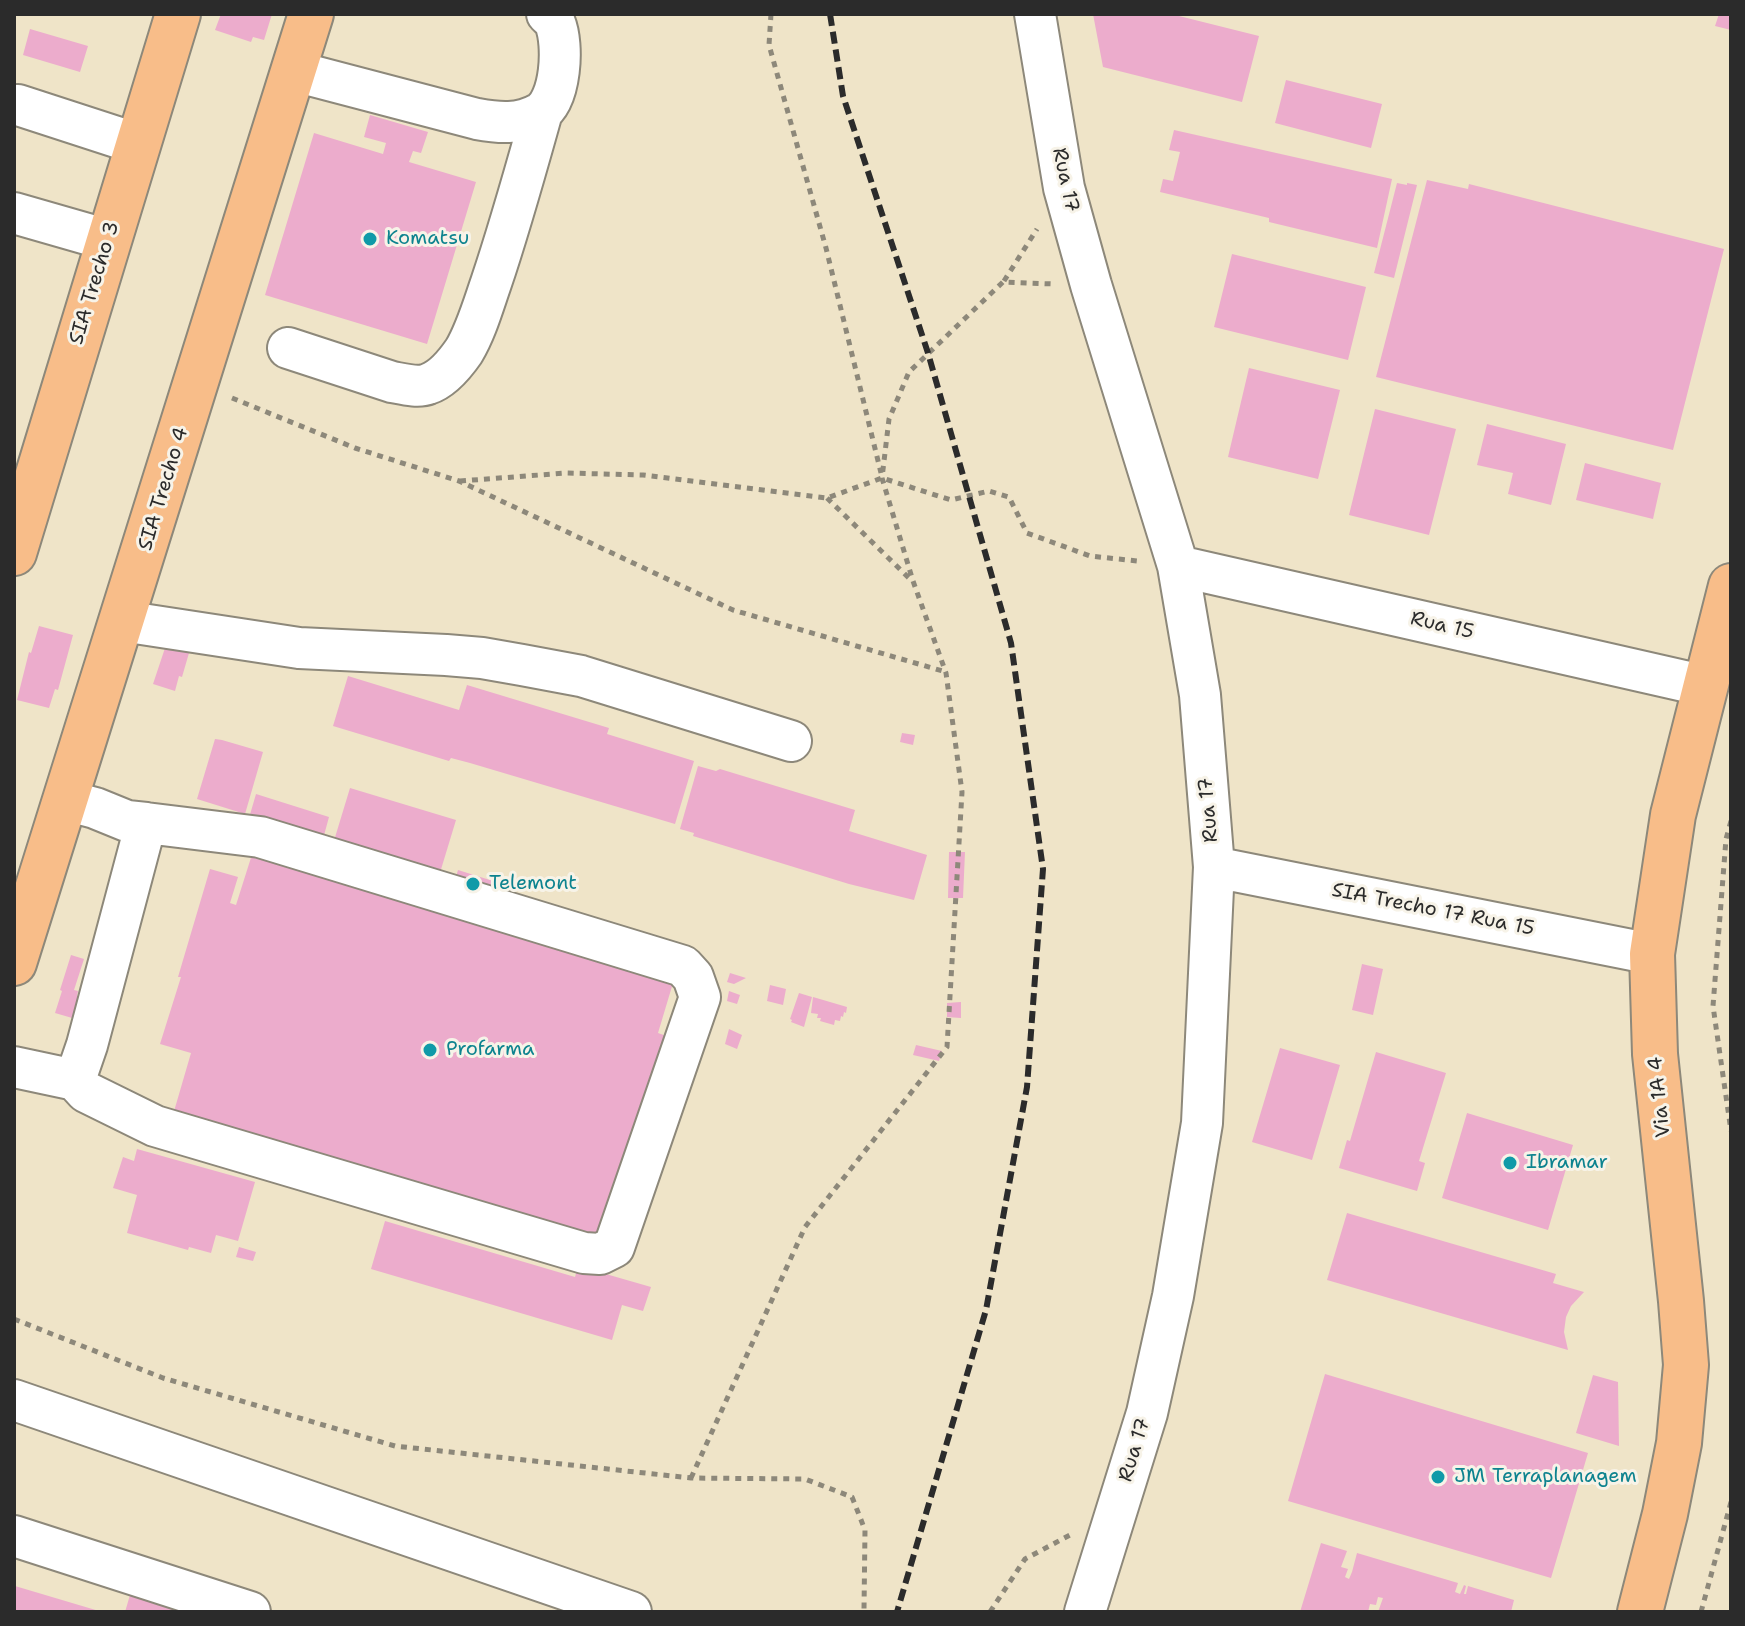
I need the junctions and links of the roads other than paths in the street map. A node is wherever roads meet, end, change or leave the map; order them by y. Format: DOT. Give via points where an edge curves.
graph roads {
  1 [pos="178,14"];
  2 [pos="311,14"];
  3 [pos="547,14"];
  4 [pos="1035,14"];
  5 [pos="294,71"];
  6 [pos="18,105"];
  7 [pos="542,112"];
  8 [pos="138,144"];
  9 [pos="14,213"];
  10 [pos="108,240"];
  11 [pos="288,348"];
  12 [pos="14,553"];
  13 [pos="1178,566"];
  14 [pos="1731,586"];
  15 [pos="122,621"];
  16 [pos="1706,686"];
  17 [pos="791,741"];
  18 [pos="65,800"];
  19 [pos="146,823"];
  20 [pos="1214,867"];
  21 [pos="1652,954"];
  22 [pos="14,963"];
  23 [pos="14,1067"];
  24 [pos="75,1080"];
  25 [pos="14,1400"];
  26 [pos="14,1536"];
  27 [pos="250,1612"];
  28 [pos="631,1612"];
  29 [pos="1085,1612"];
  30 [pos="1640,1612"];
  1 -- 8 [label="main road, SIA Trecho 3"];
  2 -- 5 [label="main road, SIA Trecho 4"];
  3 -- 7 [label="street" via="554,21 561,59 550,102"];
  4 -- 13 [label="street, Rua 17" via="1064,188"];
  5 -- 7 [label="street" via="499,123"];
  5 -- 15 [label="main road, SIA Trecho 4"];
  6 -- 8 [label="street"];
  7 -- 11 [label="street" via="479,319 450,369 425,386 409,385"];
  8 -- 10 [label="main road, SIA Trecho 3"];
  9 -- 10 [label="street"];
  10 -- 12 [label="main road, SIA Trecho 3"];
  13 -- 16 [label="street, Rua 15"];
  13 -- 20 [label="street, Rua 17" via="1200,695"];
  14 -- 16 [label="main road, Via 1A 4"];
  15 -- 17 [label="street" via="299,648 446,655 522,665 581,676"];
  15 -- 18 [label="main road, SIA Trecho 4"];
  16 -- 21 [label="main road, Via 1A 4" via="1673,815"];
  18 -- 19 [label="street"];
  18 -- 22 [label="main road, SIA Trecho 4"];
  19 -- 24 [label="street"];
  19 -- 24 [label="street" via="260,837 683,966 700,997 614,1247 600,1254 155,1126 86,1092"];
  20 -- 21 [label="street, SIA Trecho 17 Rua 15"];
  20 -- 29 [label="street, Rua 17" via="1202,1123 1173,1296 1147,1413"];
  21 -- 30 [label="main road, Via 1A 4" via="1655,1054 1686,1365 1676,1457"];
  23 -- 24 [label="street"];
  25 -- 28 [label="street"];
  26 -- 27 [label="street"];
}
